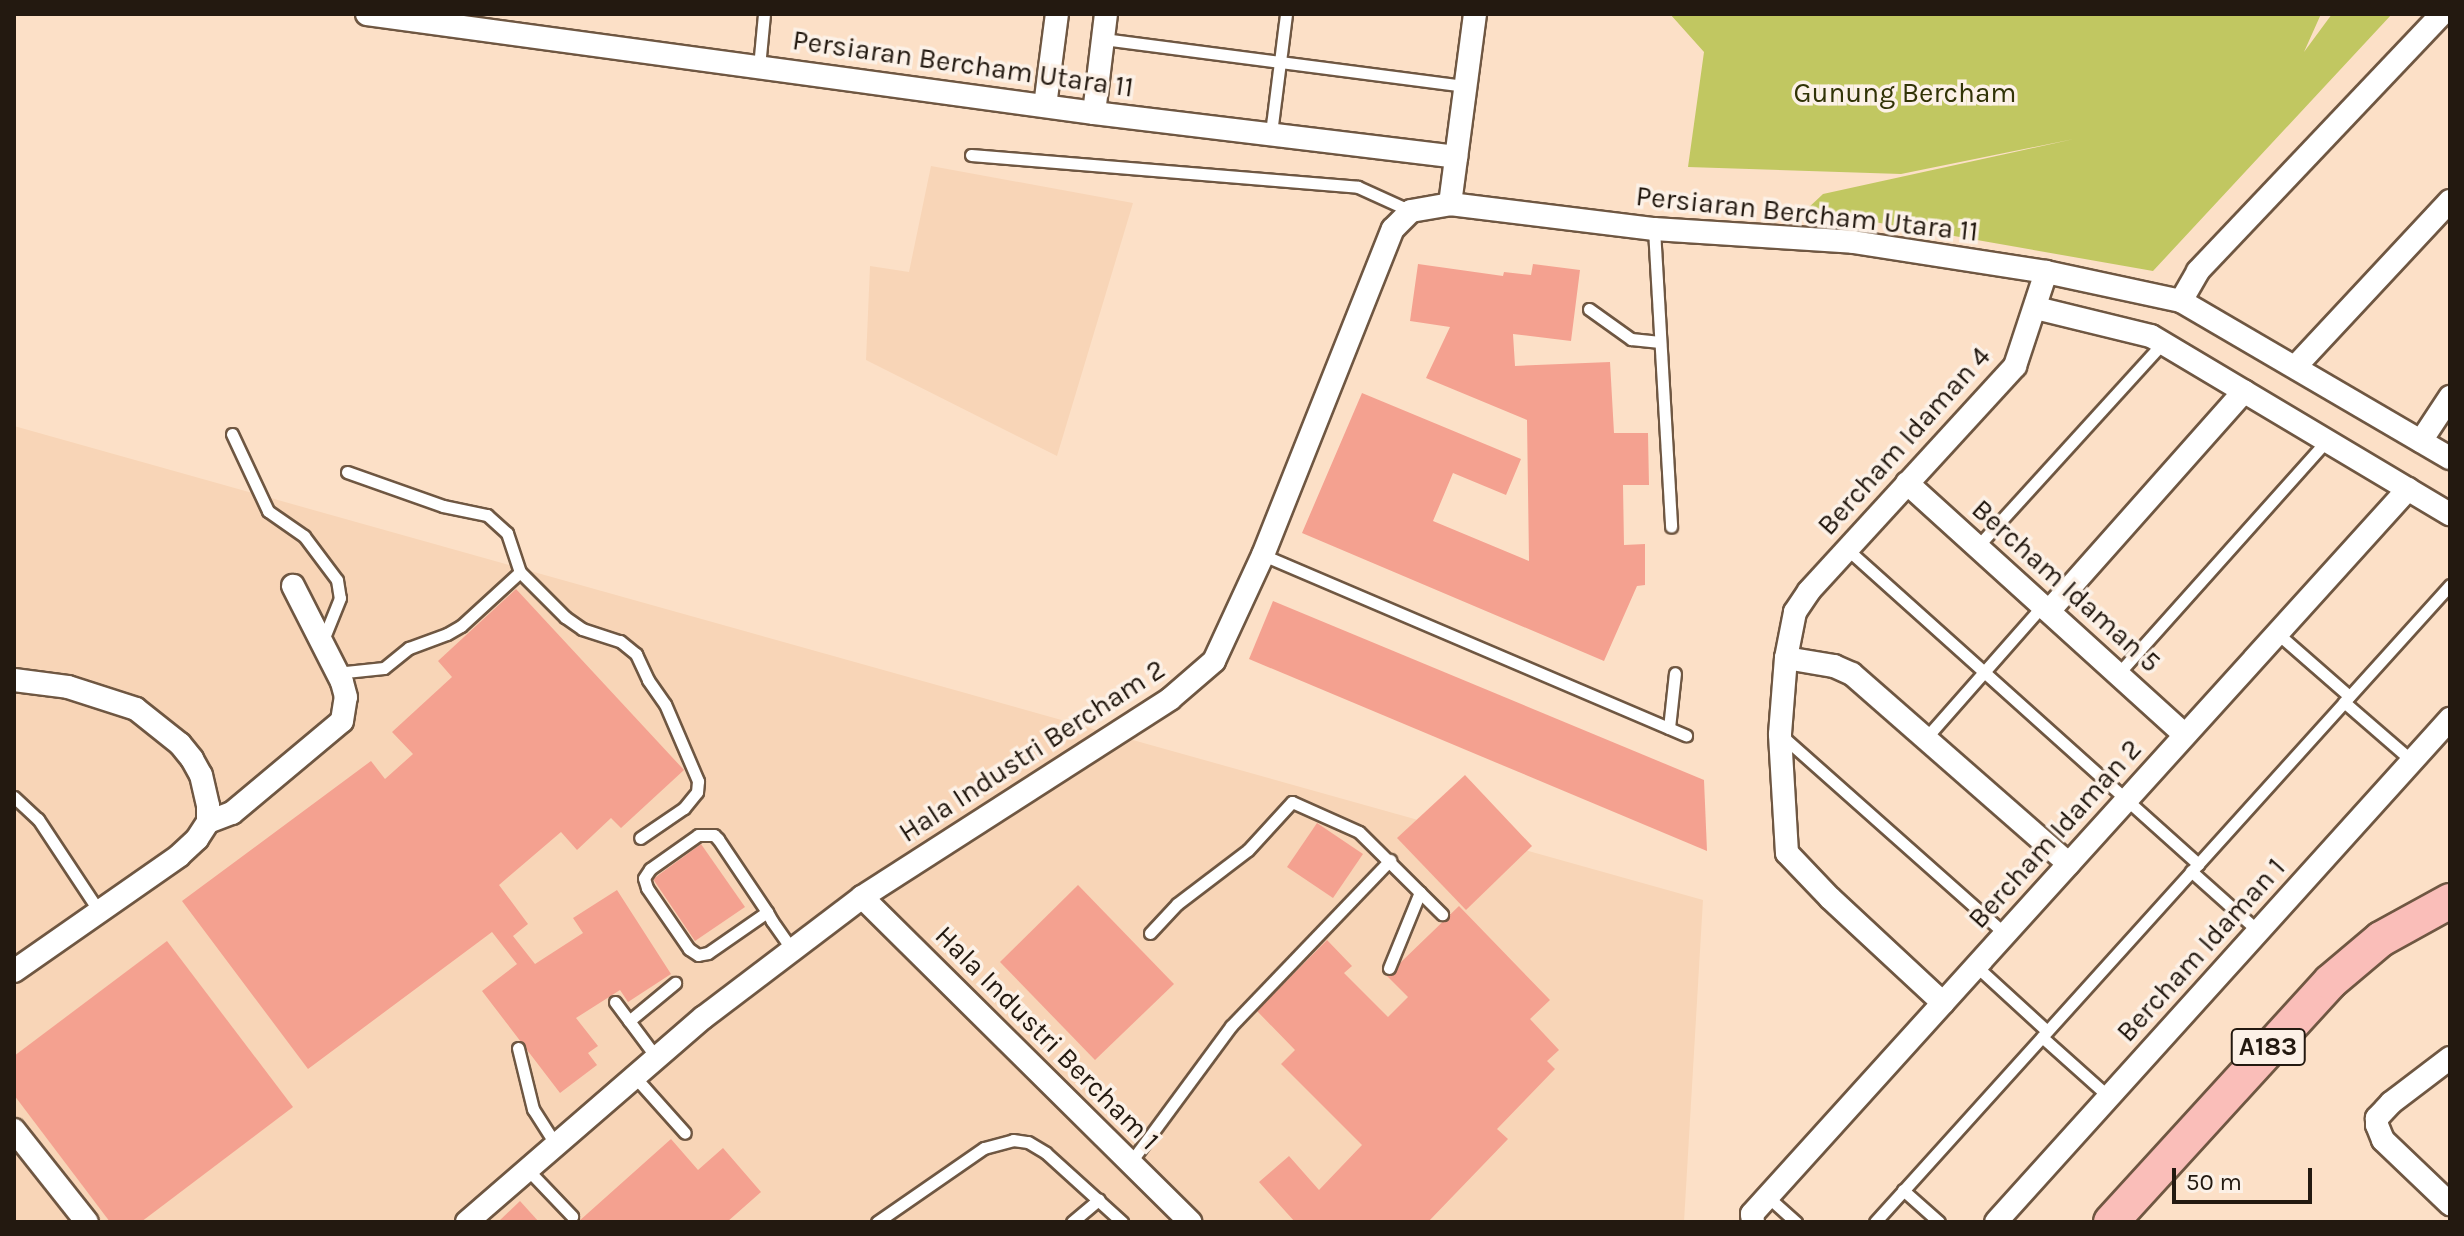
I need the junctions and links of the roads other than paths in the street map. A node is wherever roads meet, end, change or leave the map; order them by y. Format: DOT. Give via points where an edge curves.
graph roads {
  1 [pos="367,14"];
  2 [pos="764,14"];
  3 [pos="1057,14"];
  4 [pos="1106,14"];
  5 [pos="1286,14"];
  6 [pos="1475,14"];
  7 [pos="2443,23"];
  8 [pos="533,25"];
  9 [pos="1103,39"];
  10 [pos="1281,60"];
  11 [pos="759,67"];
  12 [pos="1466,86"];
  13 [pos="1045,106"];
  14 [pos="1094,113"];
  15 [pos="1271,133"];
  16 [pos="971,155"];
  17 [pos="1456,157"];
  18 [pos="2450,201"];
  19 [pos="1450,204"];
  20 [pos="1411,211"];
  21 [pos="1654,229"];
  22 [pos="2046,272"];
  23 [pos="2181,301"];
  24 [pos="2036,308"];
  25 [pos="1589,309"];
  26 [pos="1660,342"];
  27 [pos="2164,343"];
  28 [pos="2295,367"];
  29 [pos="2244,391"];
  30 [pos="2450,397"];
  31 [pos="232,434"];
  32 [pos="2327,440"];
  33 [pos="2421,441"];
  34 [pos="2450,458"];
  35 [pos="347,472"];
  36 [pos="1907,483"];
  37 [pos="2408,489"];
  38 [pos="2450,514"];
  39 [pos="1671,527"];
  40 [pos="1978,546"];
  41 [pos="1846,549"];
  42 [pos="1263,555"];
  43 [pos="520,572"];
  44 [pos="2450,585"];
  45 [pos="293,586"];
  46 [pos="2046,608"];
  47 [pos="2277,633"];
  48 [pos="322,644"];
  49 [pos="1786,658"];
  50 [pos="1984,672"];
  51 [pos="336,673"];
  52 [pos="1675,673"];
  53 [pos="2118,674"];
  54 [pos="14,680"];
  55 [pos="2346,699"];
  56 [pos="2450,719"];
  57 [pos="1669,728"];
  58 [pos="1780,734"];
  59 [pos="1686,735"];
  60 [pos="2185,735"];
  61 [pos="1925,739"];
  62 [pos="2412,761"];
  63 [pos="14,797"];
  64 [pos="2126,800"];
  65 [pos="208,822"];
  66 [pos="640,838"];
  67 [pos="1390,860"];
  68 [pos="2069,864"];
  69 [pos="2195,868"];
  70 [pos="1420,892"];
  71 [pos="862,897"];
  72 [pos="2450,901"];
  73 [pos="99,911"];
  74 [pos="767,912"];
  75 [pos="1442,914"];
  76 [pos="2258,931"];
  77 [pos="1150,933"];
  78 [pos="2005,934"];
  79 [pos="792,950"];
  80 [pos="1976,966"];
  81 [pos="1389,968"];
  82 [pos="14,971"];
  83 [pos="675,983"];
  84 [pos="615,1002"];
  85 [pos="1943,1003"];
  86 [pos="629,1021"];
  87 [pos="2044,1034"];
  88 [pos="518,1048"];
  89 [pos="656,1057"];
  90 [pos="2450,1058"];
  91 [pos="633,1076"];
  92 [pos="2109,1097"];
  93 [pos="14,1130"];
  94 [pos="685,1133"];
  95 [pos="556,1145"];
  96 [pos="1130,1163"];
  97 [pos="528,1170"];
  98 [pos="1903,1190"];
  99 [pos="1768,1197"];
  100 [pos="1099,1199"];
  101 [pos="2450,1204"];
  102 [pos="572,1216"];
  103 [pos="87,1222"];
  104 [pos="467,1222"];
  105 [pos="877,1222"];
  106 [pos="1072,1222"];
  107 [pos="1122,1222"];
  108 [pos="1190,1222"];
  109 [pos="1753,1222"];
  110 [pos="1796,1222"];
  111 [pos="1875,1222"];
  112 [pos="1939,1222"];
  113 [pos="1996,1222"];
  114 [pos="2111,1222"];
  1 -- 8 [label="street, Persiaran Bercham Utara 11"];
  2 -- 11 [label="lane"];
  3 -- 13 [label="street"];
  4 -- 9 [label="street"];
  5 -- 10 [label="lane"];
  6 -- 12 [label="street"];
  7 -- 23 [label="street" via="2198,271"];
  8 -- 11 [label="street, Persiaran Bercham Utara 11"];
  9 -- 10 [label="lane"];
  9 -- 14 [label="street"];
  10 -- 12 [label="lane"];
  10 -- 15 [label="lane"];
  11 -- 13 [label="street, Persiaran Bercham Utara 11"];
  12 -- 17 [label="street"];
  13 -- 14 [label="street, Persiaran Bercham Utara 11"];
  14 -- 15 [label="street, Persiaran Bercham Utara 11"];
  15 -- 17 [label="street, Persiaran Bercham Utara 11"];
  16 -- 20 [label="lane" via="1358,187"];
  17 -- 19 [label="street"];
  18 -- 28 [label="street"];
  19 -- 20 [label="street"];
  19 -- 21 [label="street, Persiaran Bercham Utara 11"];
  20 -- 42 [label="street, Hala Industri Bercham 2" via="1393,229"];
  21 -- 22 [label="street, Persiaran Bercham Utara 11" via="1853,242"];
  21 -- 26 [label="lane"];
  22 -- 23 [label="street, Persiaran Bercham Utara 11"];
  22 -- 24 [label="street, Bercham Idaman 4"];
  23 -- 28 [label="street, Persiaran Bercham Utara 11"];
  24 -- 27 [label="street" via="2137,331"];
  24 -- 36 [label="street, Bercham Idaman 4" via="2015,366"];
  25 -- 26 [label="lane" via="1631,339"];
  26 -- 39 [label="lane"];
  27 -- 29 [label="street"];
  27 -- 40 [label="lane"];
  28 -- 33 [label="street, Persiaran Bercham Utara 11"];
  29 -- 32 [label="street"];
  29 -- 46 [label="street"];
  30 -- 33 [label="street"];
  31 -- 48 [label="lane" via="268,511 299,530 337,580 340,598"];
  32 -- 37 [label="street"];
  32 -- 53 [label="lane"];
  33 -- 34 [label="street, Persiaran Bercham Utara 11"];
  35 -- 43 [label="lane" via="443,506 487,515 507,533"];
  36 -- 40 [label="street, Bercham Idaman 5"];
  36 -- 41 [label="street, Bercham Idaman 4"];
  37 -- 38 [label="street"];
  37 -- 47 [label="street, Bercham Idaman 2"];
  40 -- 46 [label="street, Bercham Idaman 5"];
  41 -- 49 [label="street, Bercham Idaman 4" via="1795,612"];
  41 -- 50 [label="lane"];
  42 -- 57 [label="lane"];
  42 -- 71 [label="street, Hala Industri Bercham 2" via="1214,661 1196,679"];
  43 -- 51 [label="lane" via="447,634 409,648 384,668"];
  43 -- 66 [label="lane" via="565,617 620,641 636,654 696,771 692,800"];
  44 -- 55 [label="lane"];
  45 -- 48 [label="street"];
  46 -- 50 [label="lane"];
  46 -- 53 [label="street, Bercham Idaman 5"];
  47 -- 55 [label="lane"];
  47 -- 60 [label="street, Bercham Idaman 2"];
  48 -- 51 [label="street"];
  49 -- 58 [label="street, Bercham Idaman 4"];
  49 -- 61 [label="street" via="1844,669"];
  50 -- 61 [label="lane"];
  50 -- 64 [label="lane"];
  51 -- 65 [label="street" via="346,697 335,731 232,813"];
  52 -- 57 [label="lane"];
  53 -- 60 [label="street, Bercham Idaman 5"];
  54 -- 65 [label="street" via="99,695 152,720 180,744 201,775"];
  55 -- 62 [label="lane"];
  55 -- 69 [label="lane"];
  56 -- 62 [label="street, Bercham Idaman 1"];
  57 -- 59 [label="lane"];
  58 -- 78 [label="lane"];
  58 -- 85 [label="street, Bercham Idaman 4" via="1789,858"];
  60 -- 64 [label="street, Bercham Idaman 2"];
  61 -- 68 [label="street"];
  62 -- 76 [label="street, Bercham Idaman 1"];
  63 -- 73 [label="lane" via="38,819"];
  64 -- 68 [label="street, Bercham Idaman 2"];
  64 -- 69 [label="lane"];
  65 -- 73 [label="street" via="179,856"];
  67 -- 70 [label="lane"];
  67 -- 77 [label="lane" via="1359,832 1292,802 1248,850 1177,904"];
  67 -- 96 [label="lane" via="1231,1026"];
  68 -- 78 [label="street, Bercham Idaman 2"];
  69 -- 76 [label="lane"];
  69 -- 87 [label="lane"];
  70 -- 75 [label="lane"];
  70 -- 81 [label="lane"];
  71 -- 79 [label="street, Hala Industri Bercham 2"];
  71 -- 96 [label="street, Hala Industri Bercham 1"];
  72 -- 114 [label="main road, A183" via="2381,939 2330,982"];
  73 -- 82 [label="street"];
  74 -- 74 [label="lane" via="709,833 698,835 644,878 698,955"];
  74 -- 79 [label="lane"];
  76 -- 92 [label="street, Bercham Idaman 1"];
  78 -- 80 [label="street, Bercham Idaman 2"];
  79 -- 89 [label="street, Hala Industri Bercham 2"];
  80 -- 85 [label="street, Bercham Idaman 2"];
  80 -- 87 [label="lane"];
  83 -- 86 [label="lane"];
  84 -- 86 [label="lane"];
  85 -- 99 [label="street, Bercham Idaman 2"];
  86 -- 89 [label="lane"];
  87 -- 92 [label="lane"];
  87 -- 98 [label="lane"];
  88 -- 95 [label="lane" via="533,1109"];
  89 -- 91 [label="street, Hala Industri Bercham 2"];
  90 -- 101 [label="street" via="2377,1118 2383,1140"];
  91 -- 94 [label="lane"];
  91 -- 95 [label="street, Hala Industri Bercham 2"];
  92 -- 113 [label="street, Bercham Idaman 1"];
  93 -- 103 [label="street"];
  95 -- 97 [label="street, Hala Industri Bercham 2"];
  96 -- 108 [label="street, Hala Industri Bercham 1"];
  97 -- 102 [label="lane"];
  97 -- 104 [label="street, Hala Industri Bercham 2"];
  98 -- 111 [label="lane"];
  98 -- 112 [label="lane"];
  99 -- 109 [label="street, Bercham Idaman 2" via="1752,1214"];
  99 -- 110 [label="lane"];
  100 -- 105 [label="lane" via="1046,1153 1013,1140 984,1148"];
  100 -- 106 [label="lane"];
  100 -- 107 [label="lane"];
}
